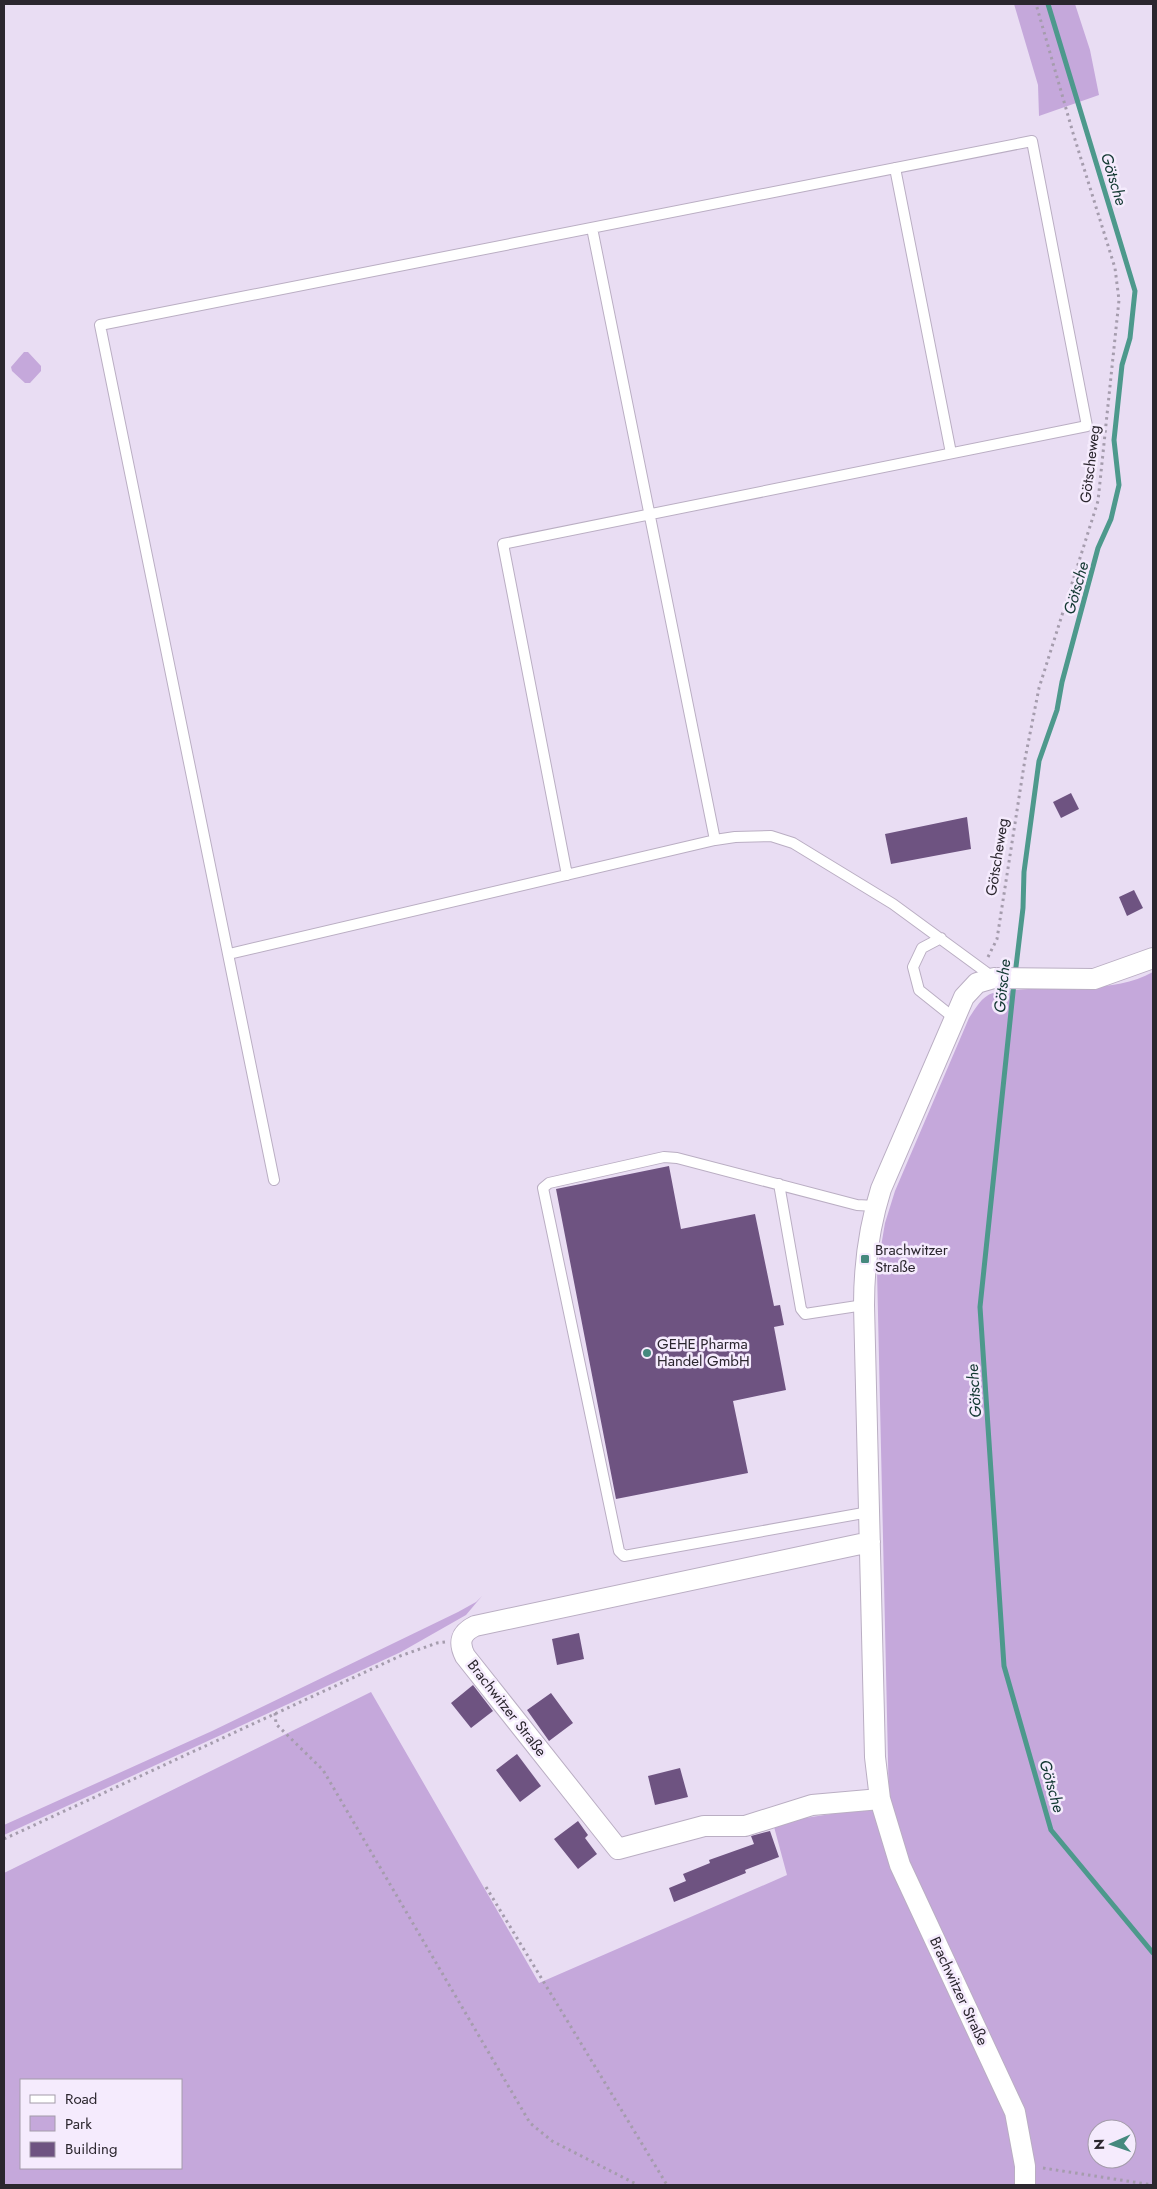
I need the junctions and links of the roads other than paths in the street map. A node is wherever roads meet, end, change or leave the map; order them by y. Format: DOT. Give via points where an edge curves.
graph roads {
  1 [pos="895,168"];
  2 [pos="592,228"];
  3 [pos="951,453"];
  4 [pos="649,514"];
  5 [pos="715,840"];
  6 [pos="567,874"];
  7 [pos="941,938"];
  8 [pos="229,954"];
  9 [pos="1153,958"];
  10 [pos="988,973"];
  11 [pos="954,1018"];
  12 [pos="274,1180"];
  13 [pos="779,1184"];
  14 [pos="875,1206"];
  15 [pos="864,1304"];
  16 [pos="869,1512"];
  17 [pos="870,1542"];
  18 [pos="880,1799"];
  19 [pos="1025,2176"];
  1 -- 2 [label="lane"];
  1 -- 3 [label="lane"];
  1 -- 3 [label="lane" via="1032,141 1087,426"];
  2 -- 4 [label="lane"];
  2 -- 8 [label="lane" via="100,325"];
  3 -- 4 [label="lane"];
  4 -- 5 [label="lane"];
  4 -- 6 [label="lane" via="503,544"];
  5 -- 6 [label="lane"];
  5 -- 7 [label="lane" via="771,836 794,844 893,904"];
  6 -- 8 [label="lane"];
  7 -- 10 [label="lane"];
  7 -- 11 [label="lane" via="922,948 913,967 919,990"];
  8 -- 12 [label="lane"];
  9 -- 10 [label="street, Brachwitzer Straße" via="1094,979"];
  10 -- 11 [label="street, Brachwitzer Straße" via="964,997"];
  11 -- 14 [label="street, Brachwitzer Straße"];
  13 -- 14 [label="lane" via="857,1205"];
  13 -- 15 [label="lane" via="801,1309 805,1314"];
  13 -- 16 [label="lane" via="677,1158 664,1158 548,1183 543,1188 619,1551 624,1556"];
  14 -- 15 [label="street, Brachwitzer Straße" via="865,1259"];
  15 -- 16 [label="street, Brachwitzer Straße"];
  16 -- 17 [label="street, Brachwitzer Straße"];
  17 -- 18 [label="street, Brachwitzer Straße"];
  17 -- 18 [label="street, Brachwitzer Straße" via="475,1626 460,1640 465,1656 618,1849 704,1826 745,1826 812,1805"];
  18 -- 19 [label="street, Brachwitzer Straße" via="900,1865 1015,2112"];
}
